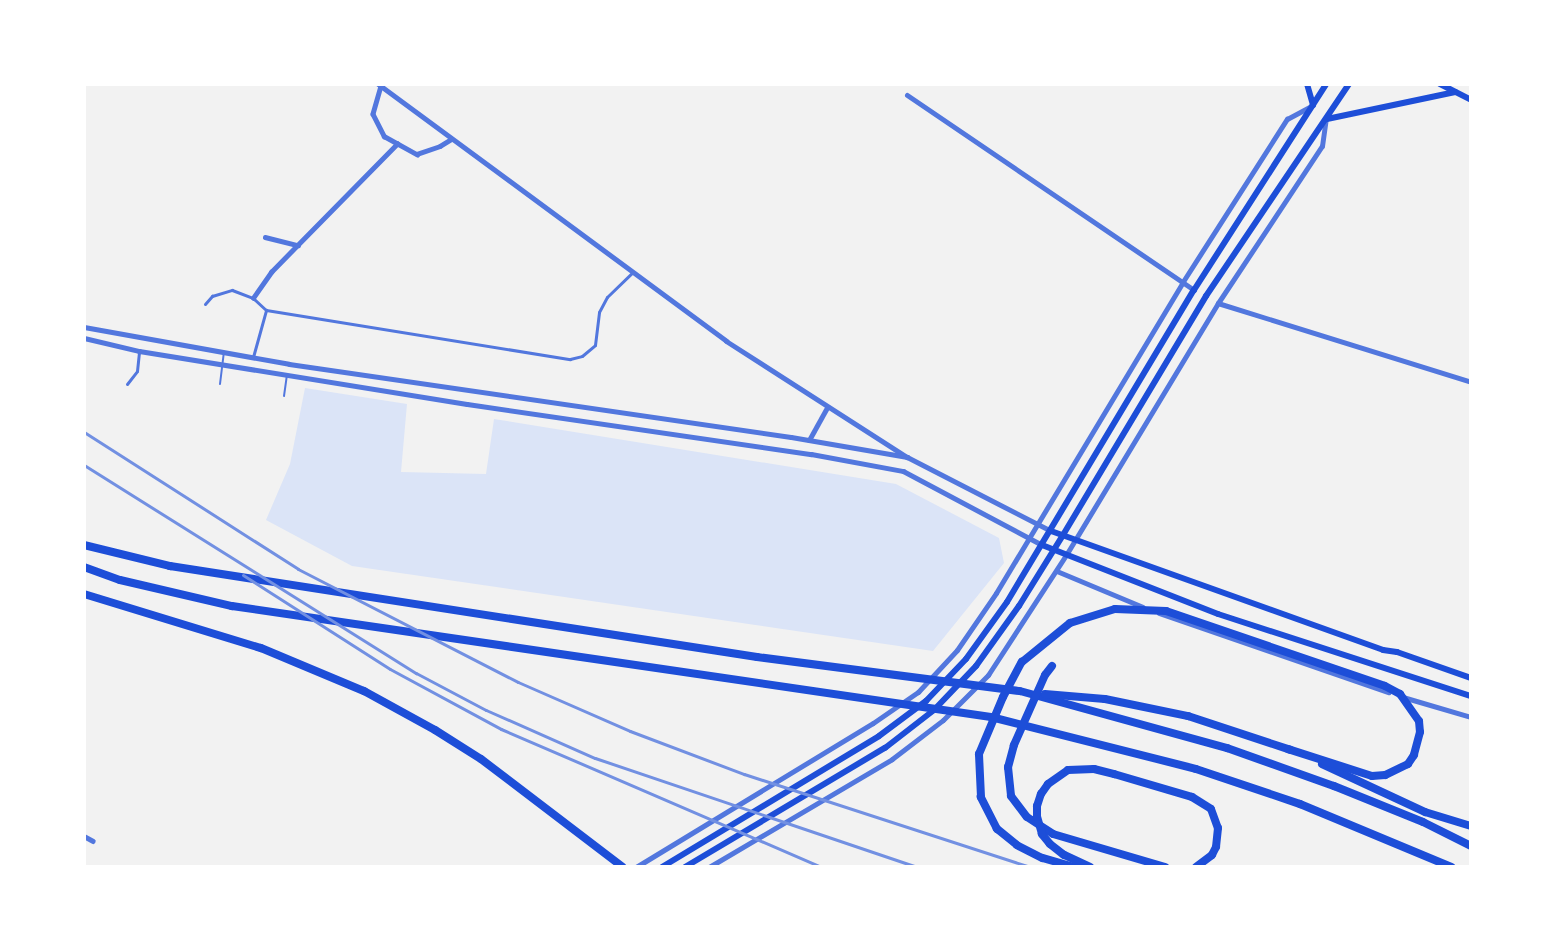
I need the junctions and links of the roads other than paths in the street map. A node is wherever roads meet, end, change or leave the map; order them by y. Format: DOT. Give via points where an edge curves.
graph roads {
  1 [pos="1307,84"];
  2 [pos="1326,84"];
  3 [pos="1349,84"];
  4 [pos="1440,84"];
  5 [pos="379,85"];
  6 [pos="1455,92"];
  7 [pos="907,95"];
  8 [pos="1471,100"];
  9 [pos="1313,105"];
  10 [pos="1326,119"];
  11 [pos="451,139"];
  12 [pos="397,144"];
  13 [pos="265,237"];
  14 [pos="298,245"];
  15 [pos="632,273"];
  16 [pos="1182,283"];
  17 [pos="1194,290"];
  18 [pos="1206,296"];
  19 [pos="253,298"];
  20 [pos="1218,303"];
  21 [pos="205,304"];
  22 [pos="266,310"];
  23 [pos="84,327"];
  24 [pos="84,338"];
  25 [pos="139,351"];
  26 [pos="224,353"];
  27 [pos="252,358"];
  28 [pos="223,364"];
  29 [pos="287,375"];
  30 [pos="1471,382"];
  31 [pos="127,384"];
  32 [pos="220,384"];
  33 [pos="284,396"];
  34 [pos="827,407"];
  35 [pos="809,440"];
  36 [pos="907,457"];
  37 [pos="903,471"];
  38 [pos="1038,525"];
  39 [pos="1051,531"];
  40 [pos="1063,535"];
  41 [pos="1029,539"];
  42 [pos="1075,539"];
  43 [pos="84,545"];
  44 [pos="1042,545"];
  45 [pos="1054,550"];
  46 [pos="1066,555"];
  47 [pos="84,567"];
  48 [pos="1057,571"];
  49 [pos="84,594"];
  50 [pos="1052,666"];
  51 [pos="1471,678"];
  52 [pos="1020,691"];
  53 [pos="1471,696"];
  54 [pos="1471,717"];
  55 [pos="1288,748"];
  56 [pos="1471,826"];
  57 [pos="84,836"];
  58 [pos="93,841"];
  59 [pos="1471,846"];
  60 [pos="623,867"];
  61 [pos="636,867"];
  62 [pos="662,867"];
  63 [pos="685,867"];
  64 [pos="709,867"];
  65 [pos="1074,867"];
  66 [pos="1090,867"];
  67 [pos="1165,867"];
  68 [pos="1196,867"];
  69 [pos="1451,867"];
  1 -- 9 [label="main road"];
  2 -- 9 [label="main road"];
  3 -- 10 [label="main road"];
  4 -- 6 [label="main road"];
  5 -- 11 [label="street"];
  5 -- 12 [label="street" via="373,114 384,136"];
  6 -- 8 [label="main road"];
  6 -- 10 [label="main road"];
  7 -- 16 [label="street"];
  9 -- 16 [label="street" via="1287,119"];
  9 -- 17 [label="main road"];
  10 -- 18 [label="main road"];
  10 -- 20 [label="street" via="1322,146"];
  11 -- 12 [label="street" via="417,153"];
  11 -- 15 [label="street"];
  12 -- 14 [label="street"];
  13 -- 14 [label="street"];
  14 -- 19 [label="street" via="271,272"];
  15 -- 22 [label="street" via="607,297 599,312 595,345 582,356 570,359"];
  15 -- 34 [label="street"];
  16 -- 17 [label="street"];
  16 -- 38 [label="street"];
  17 -- 39 [label="main road"];
  18 -- 20 [label="street"];
  18 -- 40 [label="main road"];
  19 -- 21 [label="street" via="232,290 212,296"];
  19 -- 22 [label="street"];
  20 -- 30 [label="street"];
  20 -- 42 [label="street"];
  22 -- 27 [label="street"];
  23 -- 26 [label="street"];
  24 -- 25 [label="street"];
  25 -- 28 [label="street"];
  25 -- 31 [label="street" via="137,371"];
  26 -- 27 [label="street"];
  26 -- 28 [label="lane"];
  27 -- 35 [label="street"];
  28 -- 29 [label="street"];
  28 -- 32 [label="lane"];
  29 -- 33 [label="lane"];
  29 -- 37 [label="street"];
  34 -- 35 [label="street"];
  34 -- 36 [label="street"];
  35 -- 36 [label="street"];
  36 -- 37 [label="street"];
  36 -- 38 [label="street"];
  37 -- 41 [label="street"];
  38 -- 39 [label="street"];
  38 -- 41 [label="street"];
  39 -- 40 [label="main road"];
  39 -- 44 [label="main road"];
  40 -- 42 [label="main road"];
  40 -- 45 [label="main road"];
  41 -- 44 [label="street"];
  41 -- 61 [label="street" via="957,650 918,692"];
  42 -- 46 [label="street"];
  42 -- 51 [label="main road"];
  43 -- 52 [label="highway" via="170,566 757,657"];
  44 -- 45 [label="main road"];
  44 -- 62 [label="main road" via="966,659 926,701 879,736"];
  45 -- 46 [label="main road"];
  45 -- 63 [label="main road" via="976,666 934,710 885,748"];
  46 -- 48 [label="street"];
  46 -- 53 [label="main road" via="1218,614"];
  47 -- 69 [label="highway" via="120,580 232,606 991,717 1196,769 1300,804"];
  48 -- 54 [label="street" via="1203,630"];
  48 -- 64 [label="street" via="988,675 943,720 892,759"];
  49 -- 60 [label="highway" via="261,648 364,690 481,759"];
  50 -- 67 [label="highway" via="1014,745 1008,767 1011,796 1028,817 1053,834"];
  52 -- 55 [label="highway" via="1105,699 1188,716"];
  52 -- 59 [label="highway" via="1227,748 1334,786"];
  55 -- 56 [label="highway" via="1425,812"];
  55 -- 65 [label="highway" via="1372,776 1385,776 1408,764 1414,755 1419,721 1400,694 1384,686 1166,611 1115,609 1070,622 1022,662 979,754 981,796 998,828 1017,845 1042,858"];
  57 -- 58 [label="street"];
  66 -- 68 [label="highway" via="1064,855 1042,834 1037,806 1048,784 1068,770 1094,769 1192,797 1211,809 1219,836 1212,855"];
}
